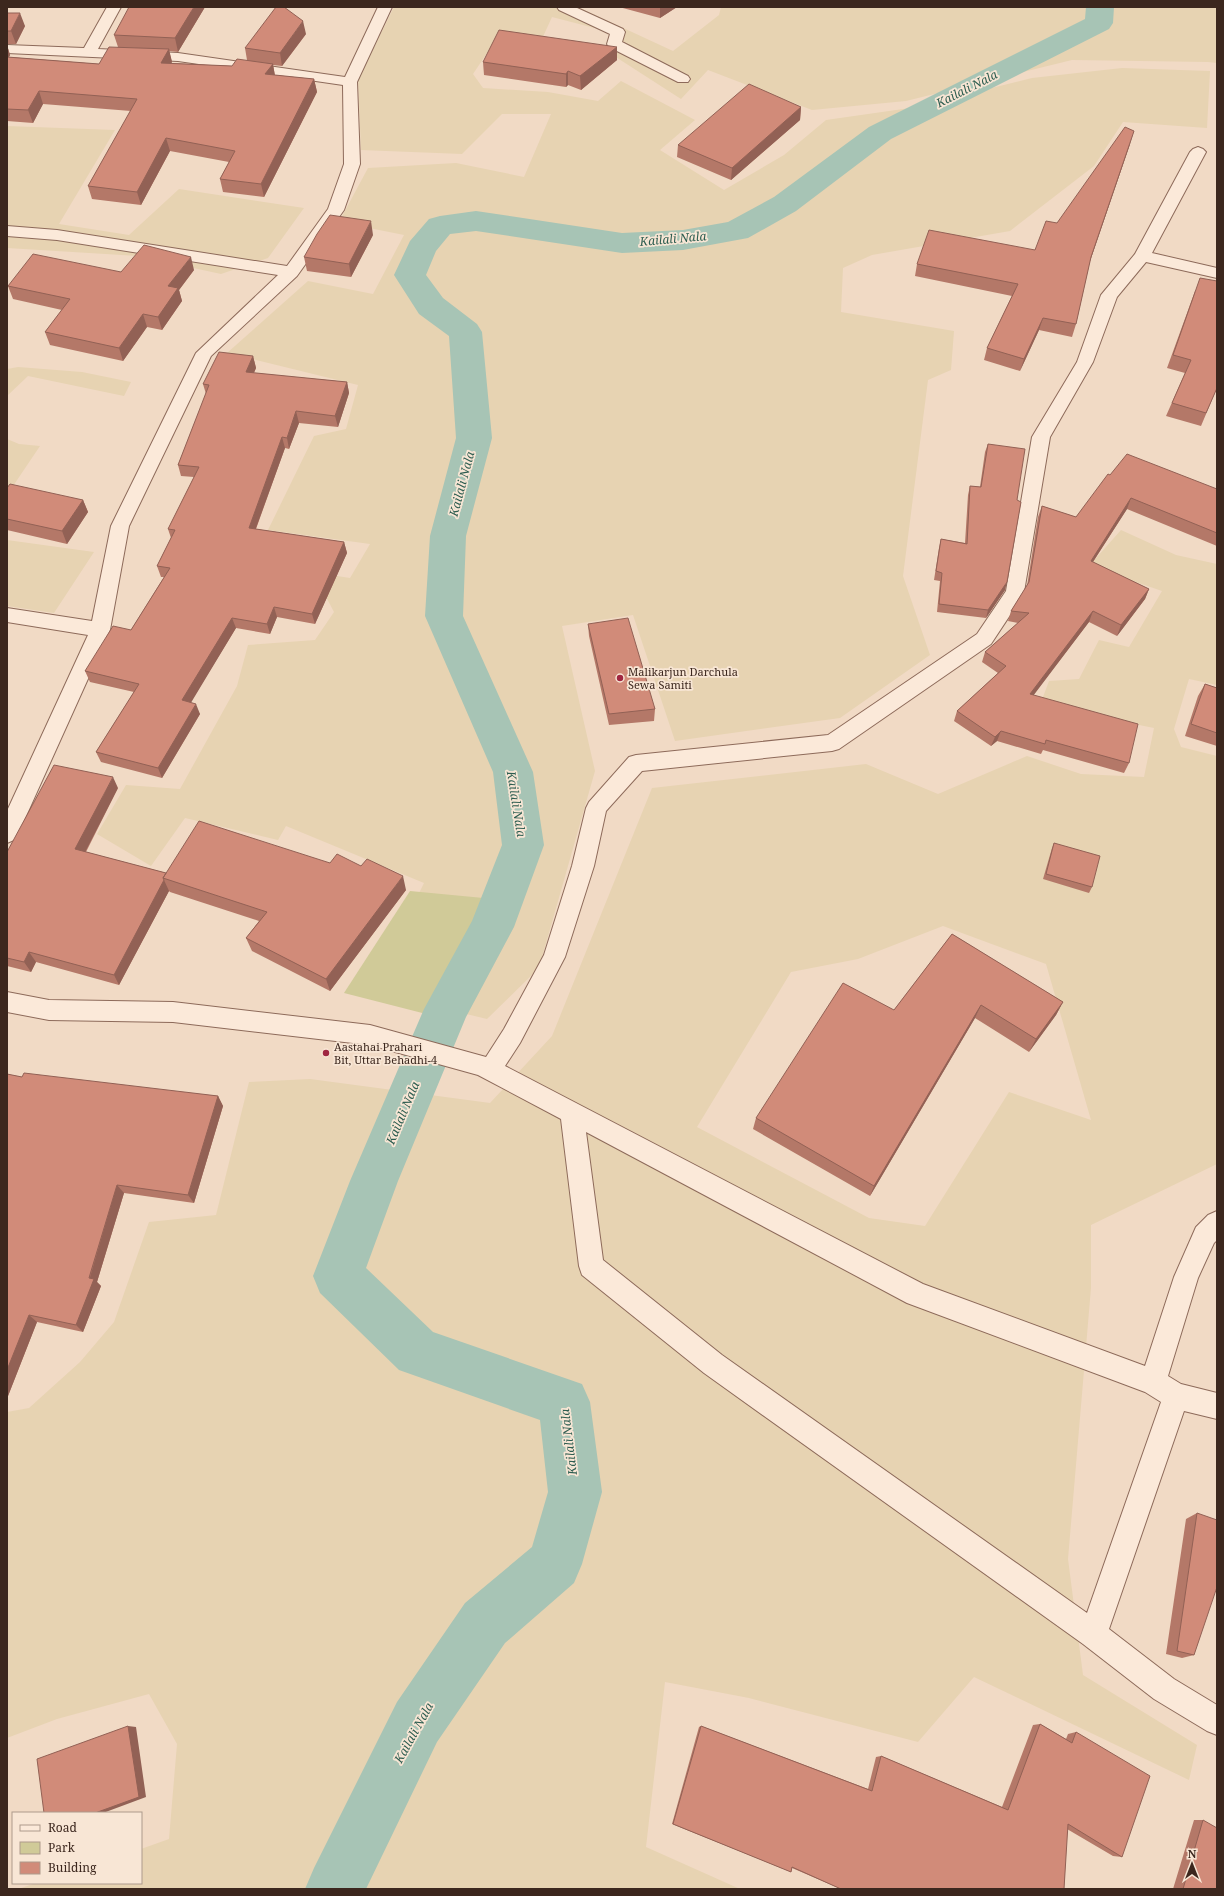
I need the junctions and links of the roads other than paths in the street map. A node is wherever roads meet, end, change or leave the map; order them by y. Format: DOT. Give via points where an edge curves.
graph roads {
  1 [pos="114,7"];
  2 [pos="385,7"];
  3 [pos="564,7"];
  4 [pos="7,50"];
  5 [pos="88,53"];
  6 [pos="683,79"];
  7 [pos="350,82"];
  8 [pos="1198,152"];
  9 [pos="7,231"];
  10 [pos="1142,256"];
  11 [pos="291,272"];
  12 [pos="1217,273"];
  13 [pos="7,615"];
  14 [pos="100,630"];
  15 [pos="7,834"];
  16 [pos="7,1002"];
  17 [pos="487,1067"];
  18 [pos="572,1112"];
  19 [pos="1217,1223"];
  20 [pos="1153,1382"];
  21 [pos="1176,1396"];
  22 [pos="1217,1406"];
  23 [pos="1093,1634"];
  24 [pos="1217,1721"];
  1 -- 5 [label="street"];
  2 -- 7 [label="street"];
  3 -- 6 [label="street" via="618,32 614,44"];
  4 -- 5 [label="street"];
  5 -- 7 [label="street" via="178,57"];
  7 -- 11 [label="street" via="352,164 336,210"];
  8 -- 10 [label="street"];
  9 -- 11 [label="street" via="57,235"];
  10 -- 12 [label="street"];
  10 -- 17 [label="street" via="1109,295 1085,362 1041,437 1015,592 984,639 832,743 636,763 596,808 583,866 554,957 512,1036"];
  11 -- 14 [label="street" via="204,353 120,526"];
  13 -- 14 [label="street"];
  14 -- 15 [label="street"];
  16 -- 17 [label="street" via="49,1010 173,1012 370,1035"];
  17 -- 18 [label="street"];
  18 -- 20 [label="street" via="916,1294"];
  18 -- 23 [label="street" via="591,1266 713,1364"];
  19 -- 20 [label="street" via="1205,1235 1186,1277"];
  20 -- 21 [label="street"];
  21 -- 22 [label="street"];
  21 -- 23 [label="street"];
  23 -- 24 [label="street" via="1164,1689"];
}
